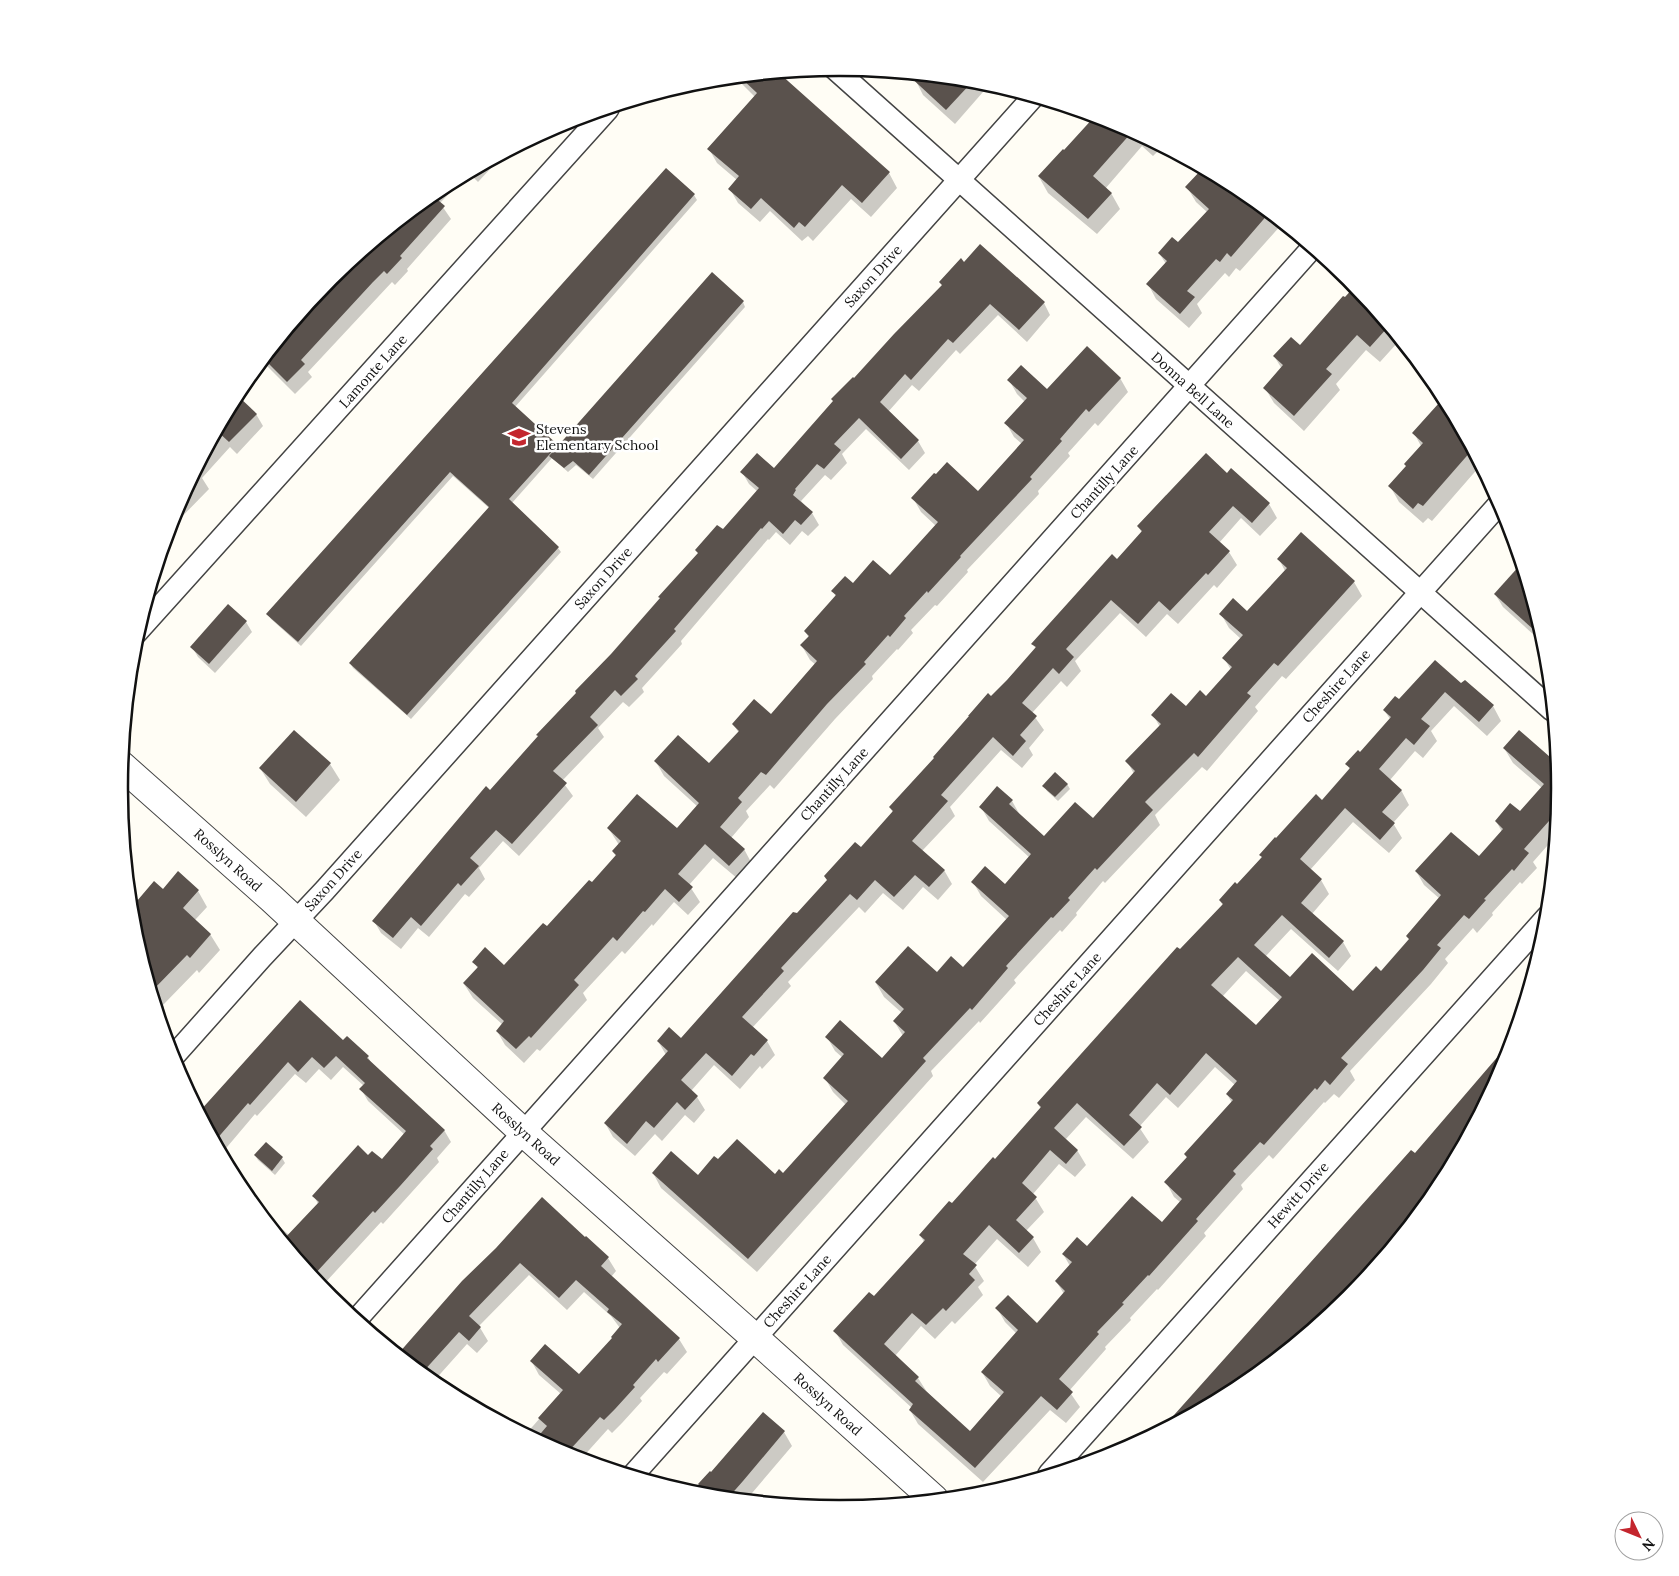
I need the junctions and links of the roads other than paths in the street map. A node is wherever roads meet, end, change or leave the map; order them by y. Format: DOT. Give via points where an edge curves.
graph roads {
  1 [pos="843,76"];
  2 [pos="1028,102"];
  3 [pos="600,118"];
  4 [pos="959,180"];
  5 [pos="1308,252"];
  6 [pos="1189,387"];
  7 [pos="1494,510"];
  8 [pos="1420,593"];
  9 [pos="148,620"];
  10 [pos="1546,705"];
  11 [pos="128,772"];
  12 [pos="296,922"];
  13 [pos="1538,927"];
  14 [pos="179,1051"];
  15 [pos="523,1132"];
  16 [pos="361,1315"];
  17 [pos="756,1338"];
  18 [pos="1057,1465"];
  19 [pos="638,1470"];
  20 [pos="929,1494"];
  1 -- 4 [label="street, Donna Bell Lane"];
  2 -- 4 [label="street, Saxon Drive"];
  3 -- 9 [label="street, Lamonte Lane"];
  4 -- 6 [label="street, Donna Bell Lane"];
  4 -- 12 [label="street, Saxon Drive"];
  5 -- 6 [label="street, Chantilly Lane"];
  6 -- 8 [label="street, Donna Bell Lane"];
  6 -- 15 [label="street, Chantilly Lane"];
  7 -- 8 [label="street, Cheshire Lane"];
  8 -- 10 [label="street, Donna Bell Lane"];
  8 -- 17 [label="street, Cheshire Lane"];
  11 -- 12 [label="street, Rosslyn Road"];
  12 -- 14 [label="street, Saxon Drive"];
  12 -- 15 [label="street, Rosslyn Road"];
  13 -- 18 [label="street, Hewitt Drive"];
  15 -- 16 [label="street, Chantilly Lane"];
  15 -- 17 [label="street, Rosslyn Road"];
  17 -- 19 [label="street, Cheshire Lane"];
  17 -- 20 [label="street, Rosslyn Road"];
}
